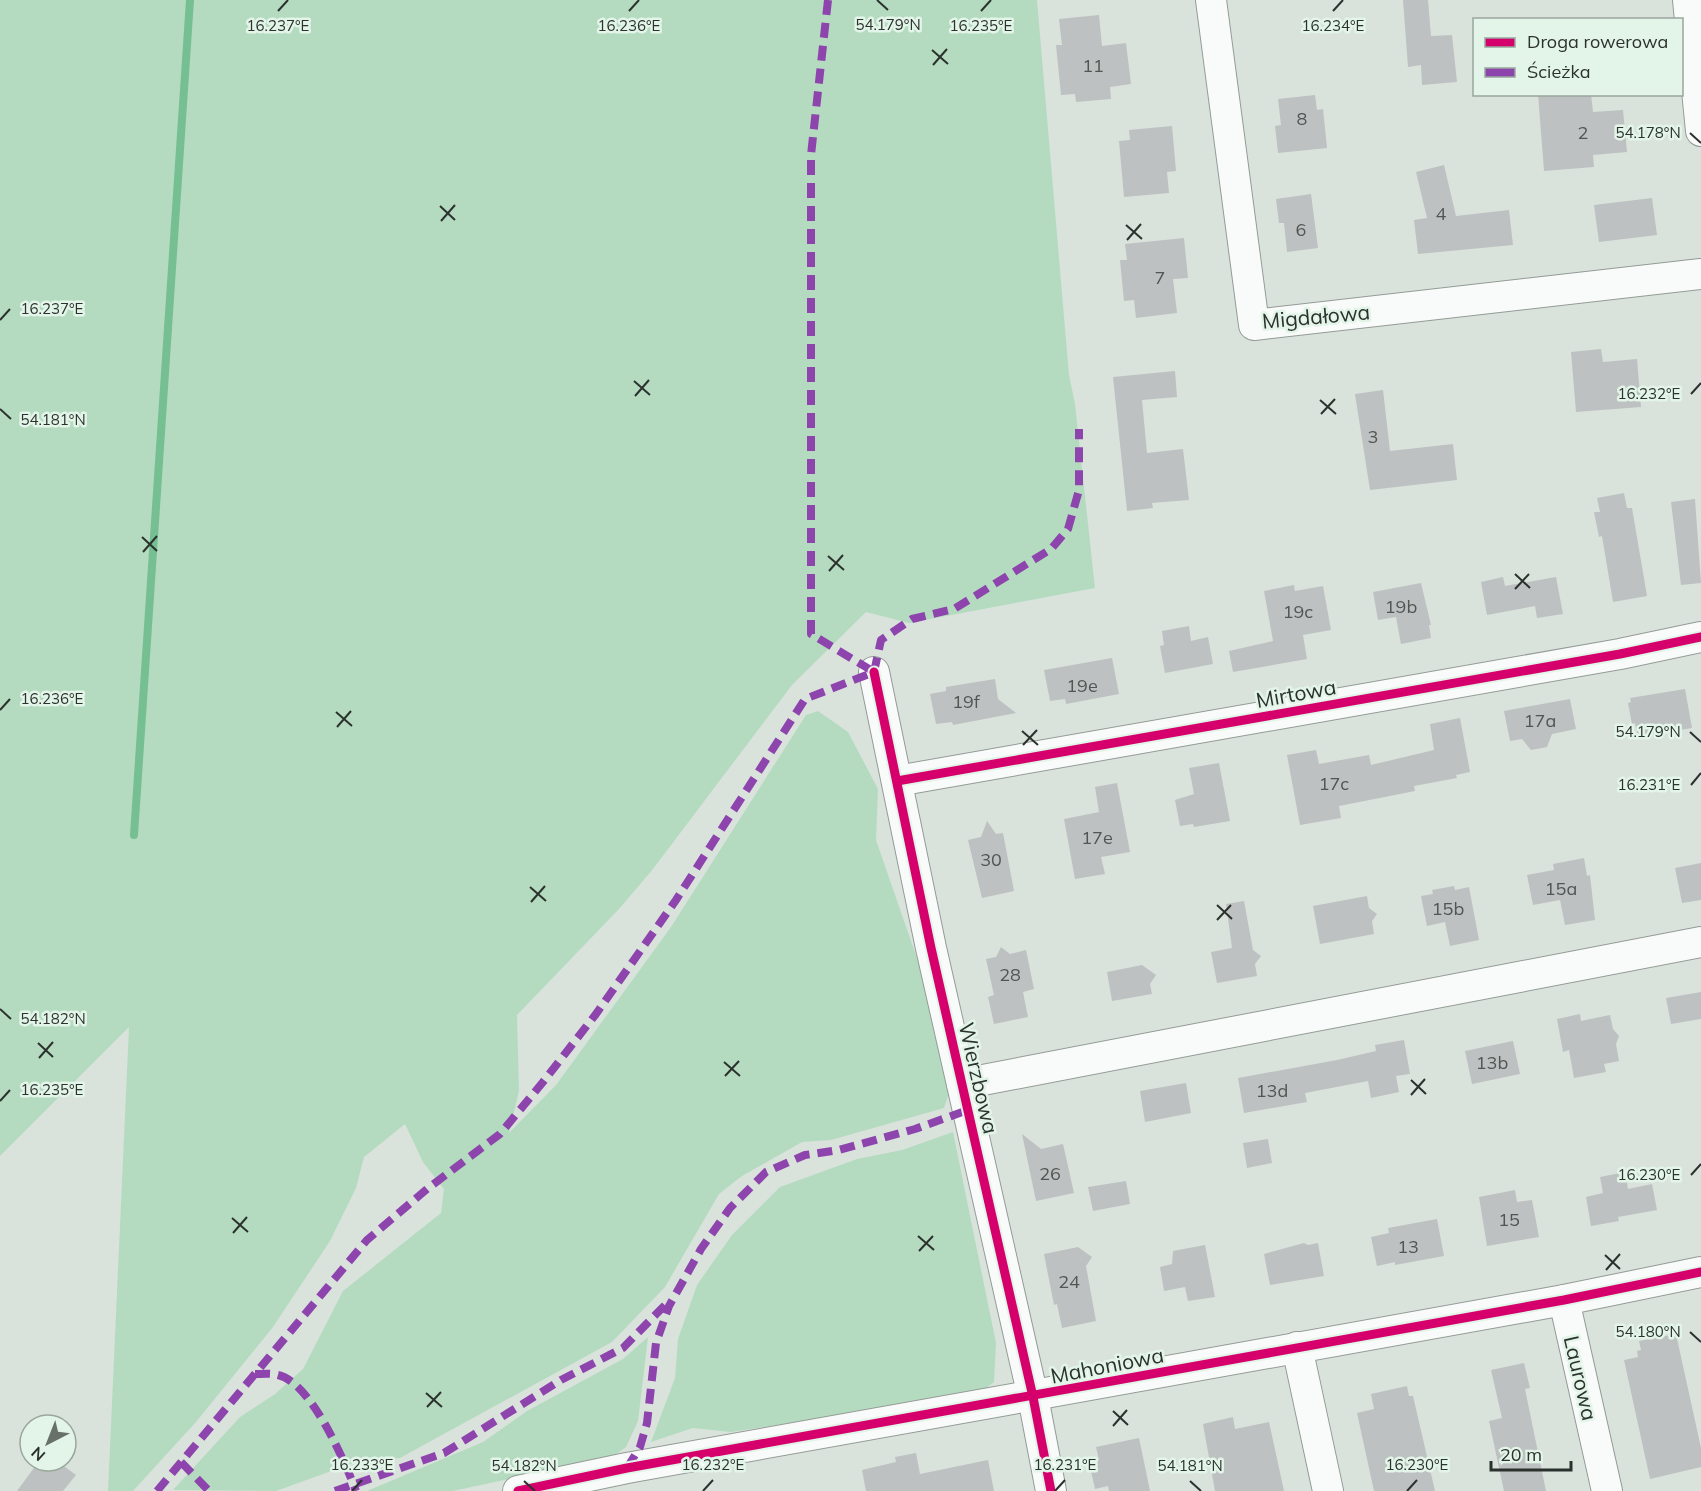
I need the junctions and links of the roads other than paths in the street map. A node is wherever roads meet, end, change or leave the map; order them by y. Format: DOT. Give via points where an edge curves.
graph roads {
  1 [pos="1211,0"];
  2 [pos="1688,0"];
  3 [pos="1701,131"];
  4 [pos="1701,274"];
  5 [pos="1701,637"];
  6 [pos="874,672"];
  7 [pos="897,782"];
  8 [pos="1701,942"];
  9 [pos="962,1084"];
  10 [pos="1701,1272"];
  11 [pos="1564,1300"];
  12 [pos="1297,1347"];
  13 [pos="1033,1396"];
  14 [pos="614,1481"];
  15 [pos="518,1491"];
  16 [pos="1051,1491"];
  17 [pos="1328,1491"];
  18 [pos="1607,1491"];
  1 -- 4 [label="street, Migdałowa" via="1254,325"];
  2 -- 3 [label="street"];
  5 -- 7 [label="street, Mirtowa"];
  6 -- 7 [label="street, Wierzbowa"];
  7 -- 9 [label="street, Wierzbowa"];
  8 -- 9 [label="street"];
  9 -- 13 [label="street, Wierzbowa"];
  10 -- 11 [label="street, Mahoniowa"];
  11 -- 12 [label="street, Mahoniowa"];
  11 -- 18 [label="street, Laurowa"];
  12 -- 13 [label="street, Mahoniowa"];
  12 -- 17 [label="street"];
  13 -- 14 [label="street, Mahoniowa"];
  13 -- 16 [label="street, Wierzbowa"];
  14 -- 15 [label="street, Mahoniowa"];
}
